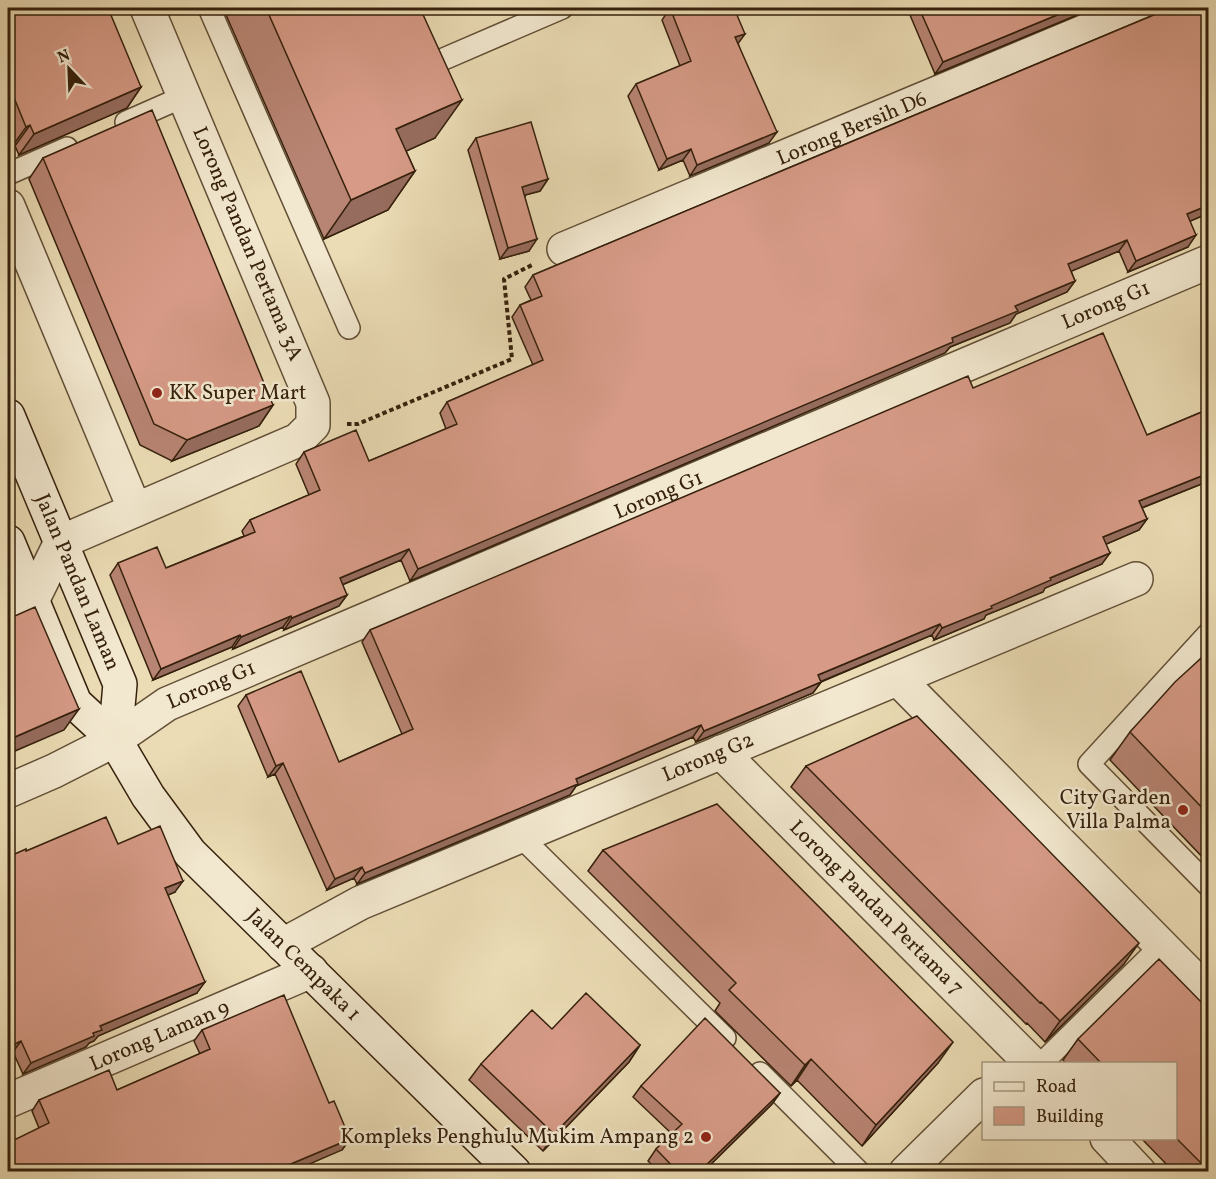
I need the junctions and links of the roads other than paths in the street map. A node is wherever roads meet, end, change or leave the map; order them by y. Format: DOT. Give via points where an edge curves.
graph roads {
  1 [pos="147,8"];
  2 [pos="209,8"];
  3 [pos="562,8"];
  4 [pos="1141,8"];
  5 [pos="439,62"];
  6 [pos="185,96"];
  7 [pos="112,128"];
  8 [pos="81,142"];
  9 [pos="8,174"];
  10 [pos="8,206"];
  11 [pos="564,249"];
  12 [pos="1209,262"];
  13 [pos="349,328"];
  14 [pos="8,416"];
  15 [pos="135,510"];
  16 [pos="8,542"];
  17 [pos="61,542"];
  18 [pos="1136,579"];
  19 [pos="20,606"];
  20 [pos="1209,634"];
  21 [pos="898,679"];
  22 [pos="115,740"];
  23 [pos="721,752"];
  24 [pos="8,791"];
  25 [pos="520,836"];
  26 [pos="1209,885"];
  27 [pos="283,945"];
  28 [pos="1161,946"];
  29 [pos="310,971"];
  30 [pos="1209,993"];
  31 [pos="1028,1061"];
  32 [pos="982,1097"];
  33 [pos="8,1101"];
  34 [pos="1109,1140"];
  35 [pos="514,1172"];
  36 [pos="859,1172"];
  37 [pos="906,1172"];
  38 [pos="1139,1172"];
  1 -- 6 [label="street, Lorong Pandan Pertama 3A"];
  2 -- 13 [label="lane"];
  3 -- 5 [label="lane"];
  4 -- 11 [label="street, Lorong Bersih D6"];
  6 -- 7 [label="lane"];
  6 -- 15 [label="street, Lorong Pandan Pertama 3A" via="313,403 313,425 298,440"];
  8 -- 9 [label="lane"];
  10 -- 15 [label="street"];
  12 -- 22 [label="street, Lorong G1" via="167,704"];
  14 -- 17 [label="street, Jalan Pandan Laman"];
  15 -- 17 [label="street"];
  16 -- 19 [label="street"];
  17 -- 19 [label="street"];
  17 -- 22 [label="street, Jalan Pandan Laman" via="120,684"];
  18 -- 21 [label="street, Lorong G2"];
  19 -- 22 [label="street" via="75,703"];
  20 -- 26 [label="lane" via="1089,764"];
  21 -- 23 [label="street, Lorong G2"];
  21 -- 28 [label="street"];
  22 -- 24 [label="street, Lorong G1"];
  22 -- 27 [label="street, Jalan Cempaka 1" via="148,796 190,853"];
  23 -- 25 [label="street, Lorong G2"];
  23 -- 31 [label="street, Lorong Pandan Pertama 7"];
  25 -- 27 [label="street, Lorong G2" via="360,903"];
  25 -- 36 [label="lane"];
  27 -- 29 [label="street, Jalan Cempaka 1"];
  28 -- 30 [label="street"];
  28 -- 31 [label="lane"];
  29 -- 33 [label="street, Lorong Laman 9"];
  29 -- 35 [label="street, Jalan Cempaka 1"];
  32 -- 37 [label="street"];
  34 -- 38 [label="street"];
}
